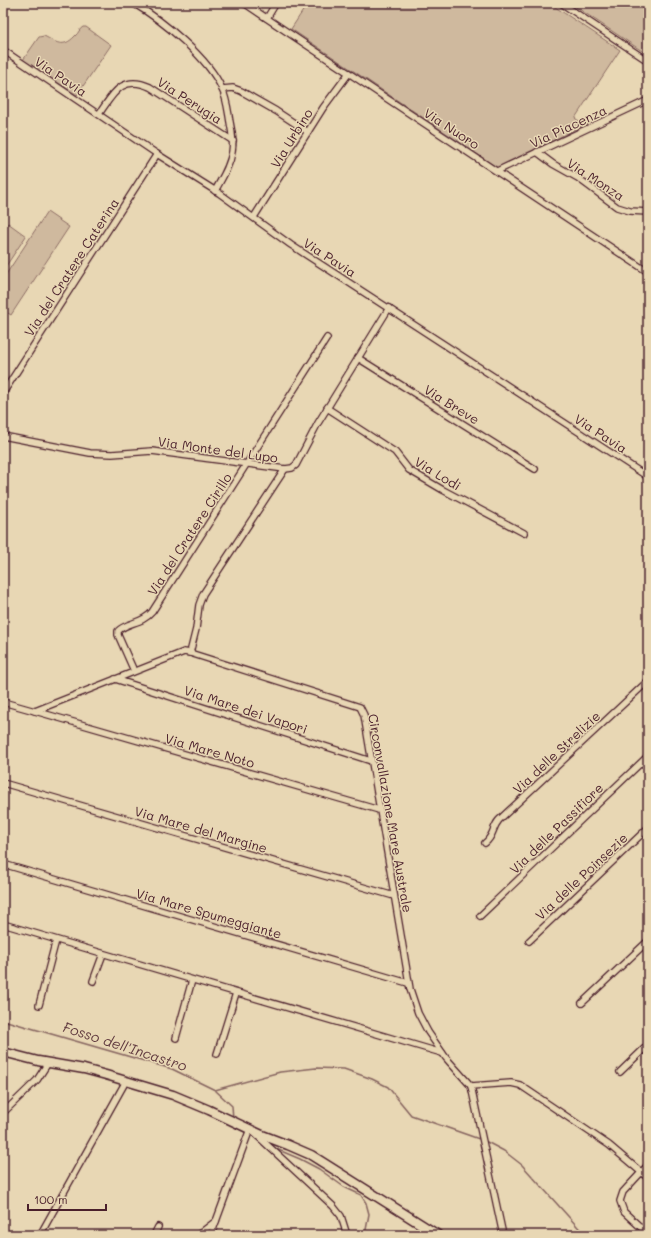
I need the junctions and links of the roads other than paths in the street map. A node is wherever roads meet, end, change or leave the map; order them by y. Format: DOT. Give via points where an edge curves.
graph roads {
  1 [pos="133,3"];
  2 [pos="244,3"];
  3 [pos="276,3"];
  4 [pos="561,3"];
  5 [pos="267,18"];
  6 [pos="3,50"];
  7 [pos="648,61"];
  8 [pos="349,73"];
  9 [pos="222,88"];
  10 [pos="648,100"];
  11 [pos="99,114"];
  12 [pos="308,132"];
  13 [pos="233,141"];
  14 [pos="537,152"];
  15 [pos="157,154"];
  16 [pos="497,171"];
  17 [pos="215,191"];
  18 [pos="648,212"];
  19 [pos="254,217"];
  20 [pos="648,272"];
  21 [pos="389,308"];
  22 [pos="327,338"];
  23 [pos="358,358"];
  24 [pos="3,393"];
  25 [pos="327,408"];
  26 [pos="3,436"];
  27 [pos="248,464"];
  28 [pos="285,469"];
  29 [pos="535,469"];
  30 [pos="648,476"];
  31 [pos="524,534"];
  32 [pos="190,653"];
  33 [pos="134,671"];
  34 [pos="115,678"];
  35 [pos="648,681"];
  36 [pos="3,702"];
  37 [pos="35,711"];
  38 [pos="648,756"];
  39 [pos="371,760"];
  40 [pos="3,783"];
  41 [pos="379,810"];
  42 [pos="648,828"];
  43 [pos="485,843"];
  44 [pos="3,864"];
  45 [pos="394,896"];
  46 [pos="480,916"];
  47 [pos="3,924"];
  48 [pos="56,940"];
  49 [pos="529,941"];
  50 [pos="648,941"];
  51 [pos="103,954"];
  52 [pos="192,980"];
  53 [pos="93,981"];
  54 [pos="408,983"];
  55 [pos="3,990"];
  56 [pos="236,993"];
  57 [pos="4,997"];
  58 [pos="582,1003"];
  59 [pos="39,1005"];
  60 [pos="176,1038"];
  61 [pos="648,1045"];
  62 [pos="3,1052"];
  63 [pos="442,1053"];
  64 [pos="217,1054"];
  65 [pos="48,1063"];
  66 [pos="620,1072"];
  67 [pos="126,1081"];
  68 [pos="471,1086"];
  69 [pos="3,1113"];
  70 [pos="250,1129"];
  71 [pos="648,1165"];
  72 [pos="642,1172"];
  73 [pos="648,1178"];
  74 [pos="216,1221"];
  75 [pos="158,1227"];
  76 [pos="648,1234"];
  77 [pos="40,1235"];
  78 [pos="154,1235"];
  79 [pos="198,1235"];
  80 [pos="211,1235"];
  81 [pos="347,1235"];
  82 [pos="438,1235"];
  83 [pos="503,1235"];
  1 -- 9 [label="street" via="186,44 207,66"];
  2 -- 5 [label="street, Via Nuoro"];
  3 -- 5 [label="street"];
  4 -- 7 [label="street"];
  5 -- 8 [label="street, Via Nuoro"];
  6 -- 11 [label="street, Via Pavia"];
  8 -- 12 [label="street, Via Urbino"];
  8 -- 16 [label="street, Via Nuoro"];
  9 -- 12 [label="street" via="241,91"];
  9 -- 13 [label="street"];
  10 -- 14 [label="street, Via Piacenza"];
  11 -- 13 [label="street, Via Perugia" via="120,88 130,83 140,84 150,87"];
  11 -- 15 [label="street, Via Pavia"];
  12 -- 19 [label="street, Via Urbino"];
  13 -- 17 [label="street" via="230,161"];
  14 -- 16 [label="street, Via Piacenza"];
  14 -- 18 [label="street, Via Monza" via="618,207"];
  15 -- 17 [label="street, Via Pavia"];
  15 -- 24 [label="street, Via del Cratere Caterina"];
  16 -- 20 [label="street, Via Nuoro"];
  17 -- 19 [label="street, Via Pavia"];
  19 -- 21 [label="street, Via Pavia" via="291,245"];
  21 -- 23 [label="street, Via Monte del Lupo"];
  21 -- 30 [label="street, Via Pavia"];
  22 -- 27 [label="street, Via del Cratere Cirillo"];
  23 -- 25 [label="street, Via Monte del Lupo"];
  23 -- 29 [label="street, Via Breve"];
  25 -- 28 [label="street, Via Monte del Lupo" via="296,465"];
  25 -- 31 [label="street, Via Lodi" via="394,451 409,470"];
  26 -- 27 [label="street, Via Monte del Lupo" via="90,453 152,451"];
  27 -- 28 [label="street, Via Monte del Lupo"];
  27 -- 33 [label="street, Via del Cratere Cirillo" via="152,612 118,631"];
  28 -- 32 [label="street" via="202,596"];
  32 -- 33 [label="street, Circonvallazione Mare Australe" via="179,653"];
  32 -- 39 [label="street, Circonvallazione Mare Australe" via="358,706 364,715"];
  33 -- 34 [label="street, Circonvallazione Mare Australe"];
  34 -- 37 [label="street, Circonvallazione Mare Australe"];
  34 -- 39 [label="street, Via Mare dei Vapori"];
  35 -- 43 [label="street, Via delle Strelizie" via="499,820 491,838"];
  36 -- 37 [label="street"];
  37 -- 41 [label="street, Via Mare Noto"];
  38 -- 46 [label="street, Via delle Passifiore"];
  39 -- 41 [label="street, Circonvallazione Mare Australe"];
  40 -- 45 [label="street, Via Mare del Margine"];
  41 -- 45 [label="street, Circonvallazione Mare Australe"];
  42 -- 49 [label="street, Via delle Poinsezie"];
  44 -- 54 [label="street, Via Mare Spumeggiante"];
  45 -- 54 [label="street, Circonvallazione Mare Australe"];
  47 -- 48 [label="street"];
  48 -- 51 [label="street"];
  48 -- 59 [label="street"];
  50 -- 58 [label="street"];
  51 -- 52 [label="street"];
  51 -- 53 [label="street"];
  52 -- 56 [label="street"];
  52 -- 60 [label="street"];
  54 -- 63 [label="street, Circonvallazione Mare Australe" via="421,1022"];
  55 -- 57 [label="street"];
  56 -- 63 [label="street"];
  56 -- 64 [label="street"];
  61 -- 66 [label="street"];
  62 -- 65 [label="main road"];
  63 -- 68 [label="street, Circonvallazione Mare Australe"];
  65 -- 67 [label="main road" via="84,1069"];
  65 -- 69 [label="street" via="37,1080"];
  67 -- 70 [label="main road" via="173,1096"];
  67 -- 77 [label="street"];
  68 -- 72 [label="street" via="510,1083 520,1085 609,1145"];
  68 -- 83 [label="street"];
  70 -- 74 [label="street"];
  70 -- 81 [label="street" via="334,1207 341,1216"];
  70 -- 82 [label="main road" via="318,1159"];
  71 -- 72 [label="street"];
  72 -- 73 [label="street"];
  72 -- 76 [label="street" via="623,1192 620,1201 624,1212"];
  74 -- 79 [label="street"];
  74 -- 80 [label="street"];
  75 -- 78 [label="street"];
}
